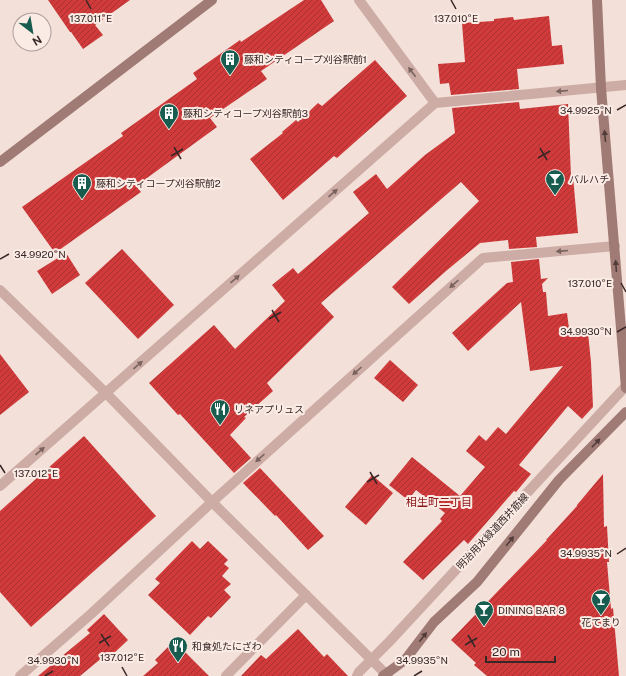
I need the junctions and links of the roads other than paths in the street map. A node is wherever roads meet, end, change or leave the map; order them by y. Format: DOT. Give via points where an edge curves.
graph roads {
  1 [pos="212,0"];
  2 [pos="359,0"];
  3 [pos="597,0"];
  4 [pos="626,85"];
  5 [pos="601,88"];
  6 [pos="435,103"];
  7 [pos="0,162"];
  8 [pos="615,246"];
  9 [pos="0,290"];
  10 [pos="626,387"];
  11 [pos="106,393"];
  12 [pos="626,412"];
  13 [pos="0,486"];
  14 [pos="212,502"];
  15 [pos="306,595"];
  16 [pos="371,660"];
  17 [pos="385,675"];
  18 [pos="20,676"];
  19 [pos="226,676"];
  20 [pos="357,676"];
  1 -- 7 [label="street"];
  6 -- 2 [label="street, one-way"];
  3 -- 5 [label="street"];
  4 -- 5 [label="street"];
  5 -- 6 [label="street, one-way"];
  8 -- 5 [label="street, one-way"];
  11 -- 6 [label="street, one-way"];
  10 -- 8 [label="street, one-way"];
  8 -- 14 [label="street, one-way" via="483,258"];
  9 -- 11 [label="street"];
  10 -- 16 [label="street, 明治用水緑道西井筋線"];
  13 -- 11 [label="street, one-way"];
  11 -- 14 [label="street"];
  17 -- 12 [label="street, one-way" via="405,660 434,622 477,582 559,480"];
  14 -- 15 [label="street"];
  14 -- 18 [label="street"];
  15 -- 16 [label="street"];
  15 -- 19 [label="street"];
  16 -- 17 [label="street"];
  16 -- 20 [label="street, 明治用水緑道西井筋線"];
}
